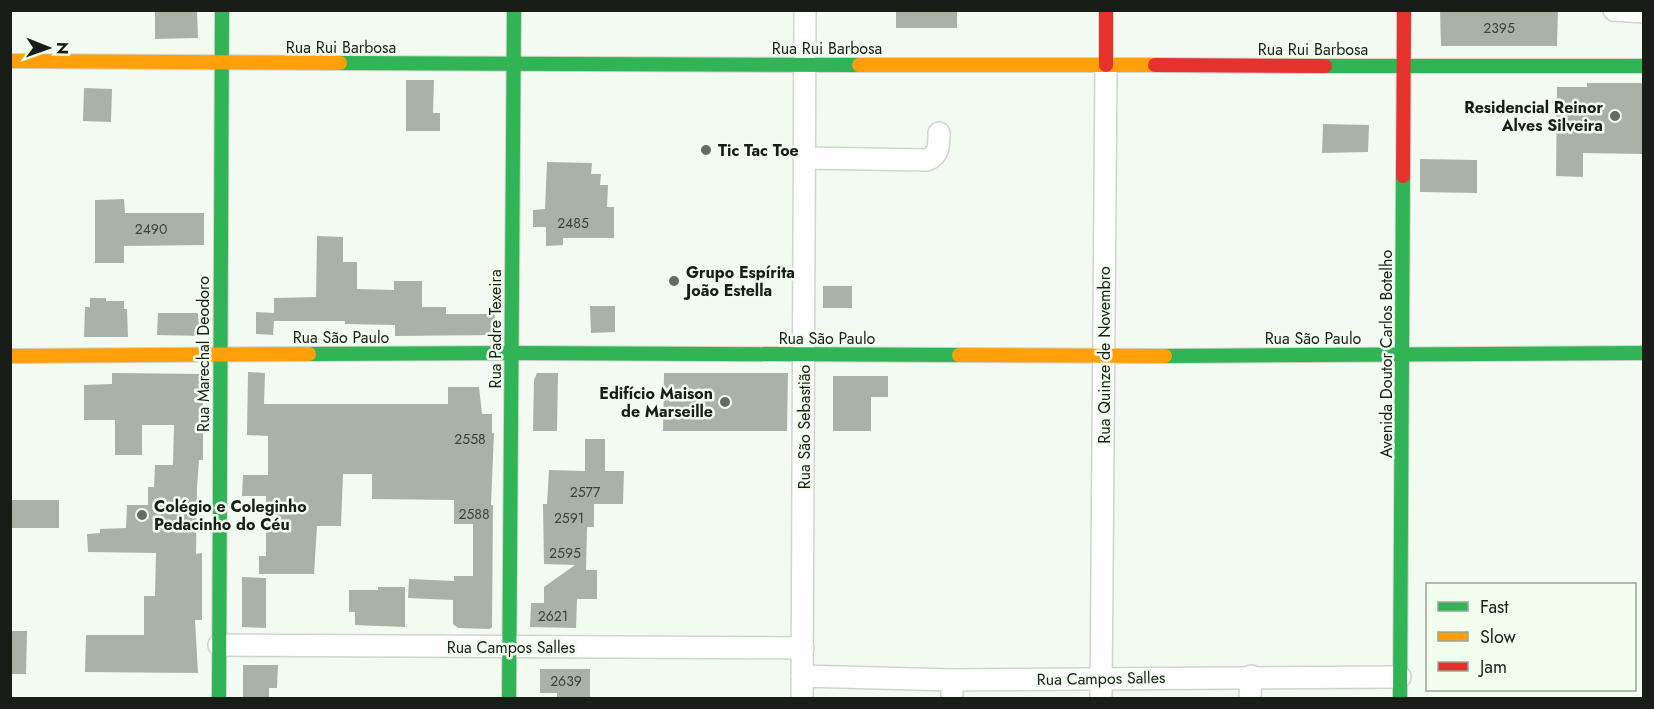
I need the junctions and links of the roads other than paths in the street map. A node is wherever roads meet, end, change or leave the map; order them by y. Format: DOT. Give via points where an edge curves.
graph roads {
  1 [pos="222,10"];
  2 [pos="514,10"];
  3 [pos="805,10"];
  4 [pos="1106,10"];
  5 [pos="1404,10"];
  6 [pos="1614,10"];
  7 [pos="1644,12"];
  8 [pos="10,62"];
  9 [pos="222,63"];
  10 [pos="513,63"];
  11 [pos="805,65"];
  12 [pos="1106,65"];
  13 [pos="1404,66"];
  14 [pos="1644,66"];
  15 [pos="939,133"];
  16 [pos="805,158"];
  17 [pos="511,353"];
  18 [pos="1644,353"];
  19 [pos="219,354"];
  20 [pos="804,354"];
  21 [pos="1402,354"];
  22 [pos="10,356"];
  23 [pos="1104,356"];
  24 [pos="219,645"];
  25 [pos="509,647"];
  26 [pos="803,648"];
  27 [pos="802,676"];
  28 [pos="1251,676"];
  29 [pos="1401,677"];
  30 [pos="1102,688"];
  31 [pos="952,689"];
  32 [pos="219,699"];
  33 [pos="509,699"];
  34 [pos="802,699"];
  35 [pos="1250,699"];
  36 [pos="1400,699"];
  1 -- 9 [label="main road, Rua Marechal Deodoro"];
  2 -- 10 [label="main road, Rua Padre Texeira"];
  3 -- 11 [label="street, Rua São Sebastião"];
  4 -- 12 [label="main road, Rua Quinze de Novembro"];
  5 -- 13 [label="main road, Avenida Doutor Carlos Botelho"];
  6 -- 7 [label="street"];
  8 -- 9 [label="main road, Rua Rui Barbosa"];
  9 -- 10 [label="main road, Rua Rui Barbosa"];
  9 -- 19 [label="main road, Rua Marechal Deodoro"];
  10 -- 11 [label="main road, Rua Rui Barbosa"];
  10 -- 17 [label="main road, Rua Padre Texeira"];
  11 -- 12 [label="main road, Rua Rui Barbosa"];
  11 -- 16 [label="street, Rua São Sebastião"];
  12 -- 13 [label="main road, Rua Rui Barbosa"];
  12 -- 23 [label="street, Rua Quinze de Novembro"];
  13 -- 14 [label="main road, Rua Rui Barbosa"];
  13 -- 21 [label="main road, Avenida Doutor Carlos Botelho"];
  15 -- 16 [label="street" via="937,153 927,160"];
  16 -- 20 [label="street, Rua São Sebastião"];
  17 -- 19 [label="main road, Rua São Paulo"];
  17 -- 20 [label="main road, Rua São Paulo"];
  17 -- 25 [label="main road, Rua Padre Texeira"];
  18 -- 21 [label="main road, Rua São Paulo"];
  19 -- 22 [label="main road, Rua São Paulo"];
  19 -- 24 [label="main road, Rua Marechal Deodoro"];
  20 -- 23 [label="main road, Rua São Paulo"];
  20 -- 26 [label="street, Rua São Sebastião"];
  21 -- 23 [label="main road, Rua São Paulo"];
  21 -- 29 [label="main road, Avenida Doutor Carlos Botelho"];
  23 -- 30 [label="street, Rua Quinze de Novembro"];
  24 -- 25 [label="street, Rua Campos Salles"];
  24 -- 32 [label="main road, Rua Marechal Deodoro"];
  25 -- 26 [label="street, Rua Campos Salles"];
  25 -- 33 [label="main road, Rua Padre Texeira"];
  26 -- 27 [label="street, Rua São Sebastião"];
  27 -- 31 [label="street, Rua Campos Salles"];
  27 -- 34 [label="street, Rua São Sebastião"];
  28 -- 29 [label="street, Rua Campos Salles"];
  28 -- 30 [label="street, Rua Campos Salles"];
  28 -- 35 [label="street"];
  29 -- 36 [label="main road, Avenida Doutor Carlos Botelho"];
  30 -- 31 [label="street, Rua Campos Salles"];
}
